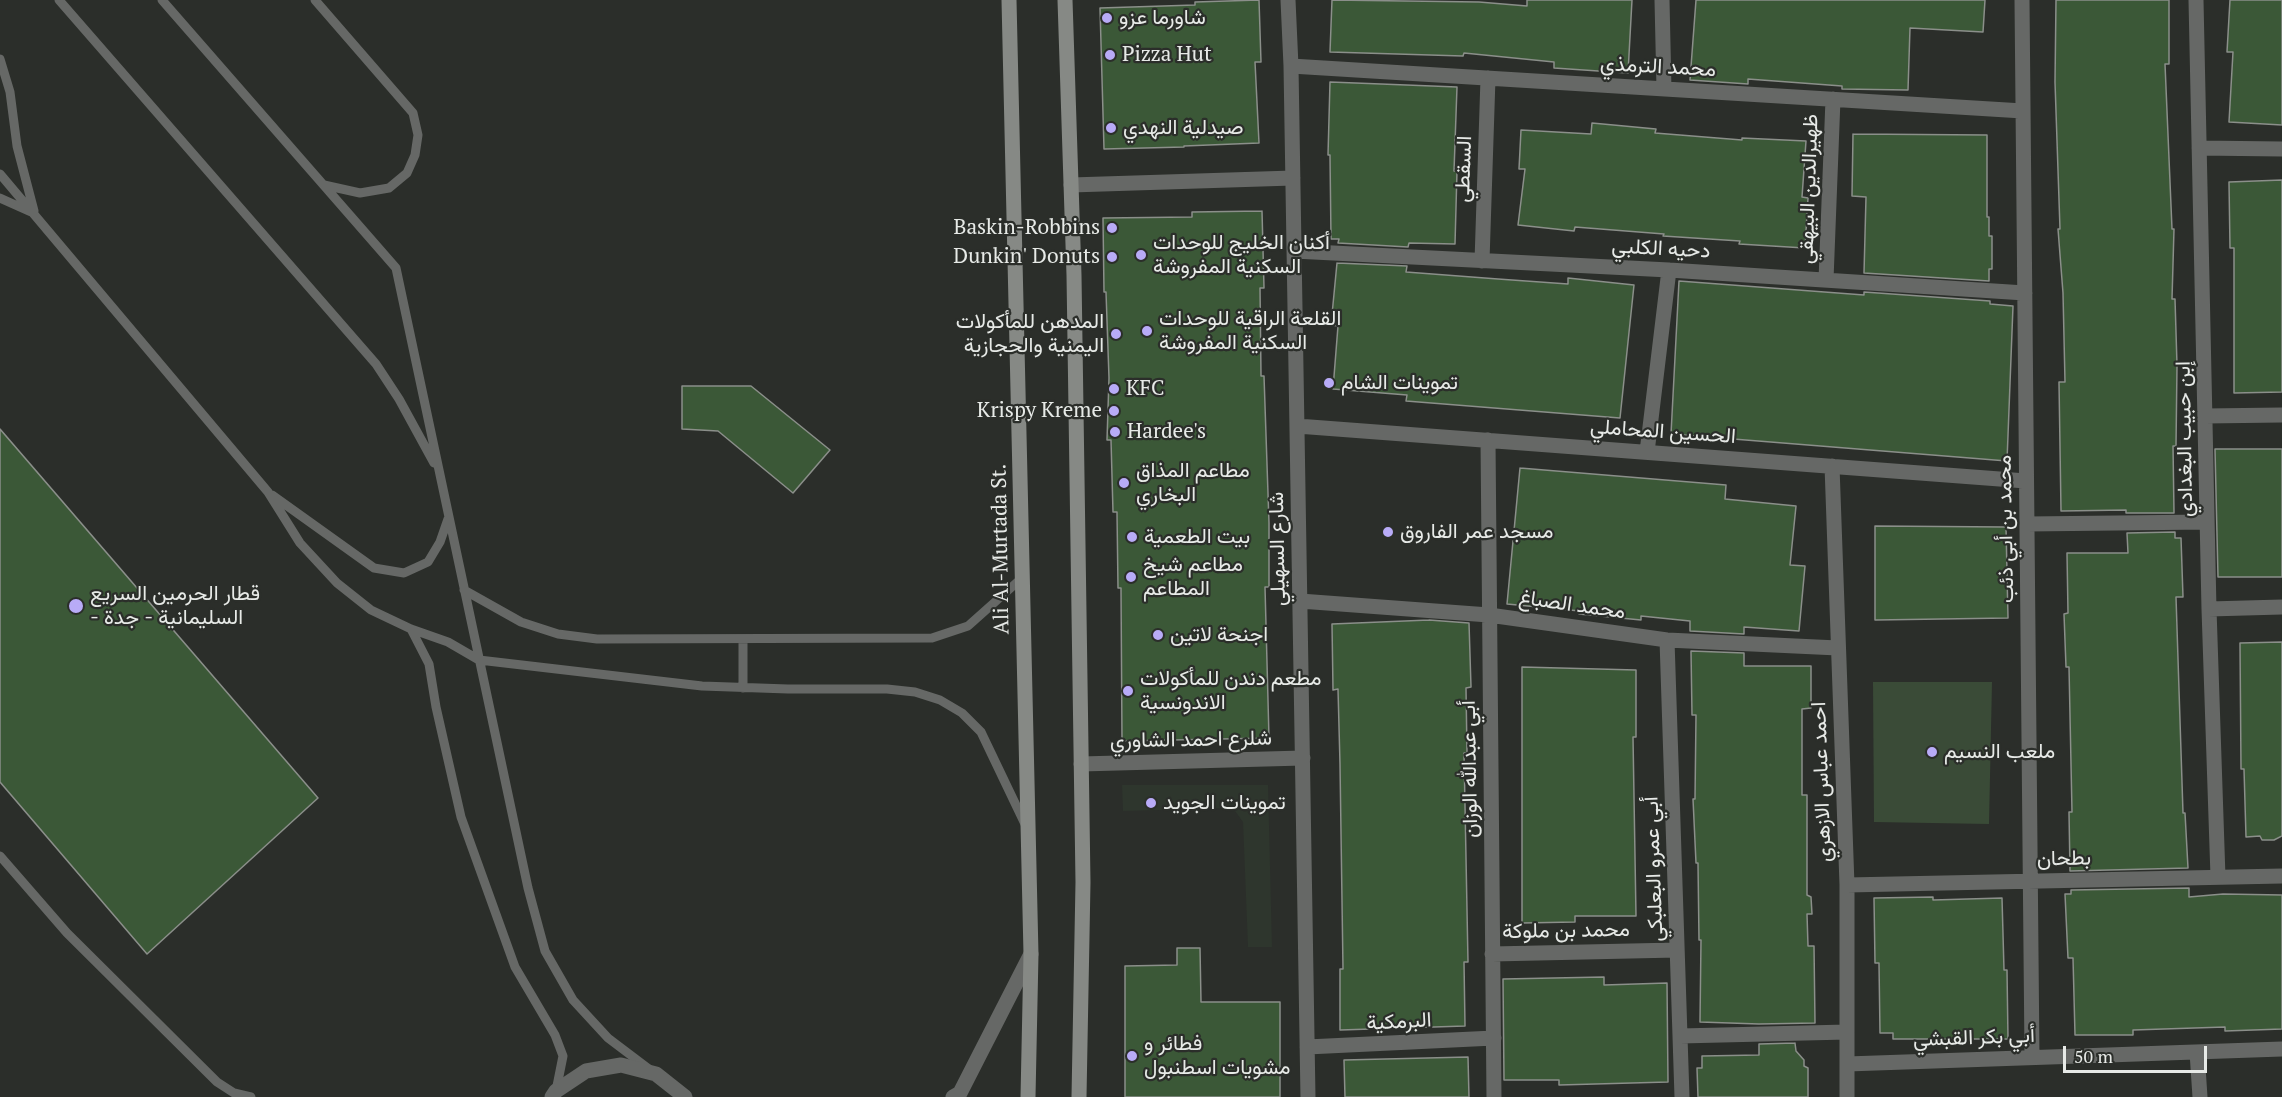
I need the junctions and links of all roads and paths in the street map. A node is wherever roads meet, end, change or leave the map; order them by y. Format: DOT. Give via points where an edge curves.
graph roads {
  1 [pos="59,0"];
  2 [pos="162,0"];
  3 [pos="315,0"];
  4 [pos="1009,0"];
  5 [pos="1065,0"];
  6 [pos="1288,0"];
  7 [pos="1662,0"];
  8 [pos="2022,0"];
  9 [pos="2196,0"];
  10 [pos="0,59"];
  11 [pos="1291,66"];
  12 [pos="1488,78"];
  13 [pos="1664,89"];
  14 [pos="1833,99"];
  15 [pos="2023,111"];
  16 [pos="2199,148"];
  17 [pos="2282,149"];
  18 [pos="0,174"];
  19 [pos="1293,178"];
  20 [pos="1071,185"];
  21 [pos="324,186"];
  22 [pos="0,198"];
  23 [pos="34,213"];
  24 [pos="1294,251"];
  25 [pos="1482,261"];
  26 [pos="1669,270"];
  27 [pos="1826,280"];
  28 [pos="2025,293"];
  29 [pos="2282,415"];
  30 [pos="2205,416"];
  31 [pos="1297,426"];
  32 [pos="1488,440"];
  33 [pos="1647,452"];
  34 [pos="1832,466"];
  35 [pos="439,473"];
  36 [pos="2026,481"];
  37 [pos="268,492"];
  38 [pos="448,516"];
  39 [pos="2207,522"];
  40 [pos="2027,524"];
  41 [pos="1023,577"];
  42 [pos="464,590"];
  43 [pos="1300,601"];
  44 [pos="2282,606"];
  45 [pos="2209,609"];
  46 [pos="1489,615"];
  47 [pos="411,629"];
  48 [pos="743,639"];
  49 [pos="1667,640"];
  50 [pos="1838,648"];
  51 [pos="479,660"];
  52 [pos="743,688"];
  53 [pos="1303,759"];
  54 [pos="1081,764"];
  55 [pos="1028,832"];
  56 [pos="0,856"];
  57 [pos="2282,876"];
  58 [pos="2218,877"];
  59 [pos="2030,881"];
  60 [pos="1846,885"];
  61 [pos="1677,950"];
  62 [pos="1031,954"];
  63 [pos="1492,954"];
  64 [pos="1847,1032"];
  65 [pos="1680,1036"];
  66 [pos="1494,1038"];
  67 [pos="1307,1047"];
  68 [pos="2282,1049"];
  69 [pos="2197,1052"];
  70 [pos="2032,1057"];
  71 [pos="1847,1064"];
  72 [pos="656,1074"];
  73 [pos="554,1094"];
  74 [pos="251,1097"];
  75 [pos="685,1097"];
  76 [pos="953,1097"];
  77 [pos="1028,1097"];
  78 [pos="1079,1097"];
  79 [pos="1308,1097"];
  80 [pos="1494,1097"];
  81 [pos="1682,1097"];
  82 [pos="1847,1097"];
  83 [pos="2200,1097"];
  1 -- 35 [label="lane" via="376,364"];
  2 -- 21 [label="lane"];
  3 -- 21 [label="lane" via="413,113 418,135 407,173 389,188 360,194"];
  4 -- 41 [label="main road, Ali Al-Murtada St."];
  5 -- 20 [label="main road"];
  6 -- 11 [label="street, شارع السهيلي"];
  7 -- 13 [label="street"];
  8 -- 15 [label="street, محمد بن أبي ذئب"];
  9 -- 16 [label="street, إبن حبيب البغدادي"];
  10 -- 23 [label="lane"];
  11 -- 12 [label="street, محمد الترمذي"];
  11 -- 19 [label="street, شارع السهيلي"];
  12 -- 13 [label="street, محمد الترمذي"];
  12 -- 25 [label="street, السقطي"];
  13 -- 14 [label="street, محمد الترمذي"];
  14 -- 15 [label="street, محمد الترمذي"];
  14 -- 27 [label="street, ظهيرالدين البيهقي"];
  15 -- 28 [label="street, محمد بن أبي ذئب"];
  16 -- 17 [label="street"];
  16 -- 30 [label="street, إبن حبيب البغدادي"];
  18 -- 23 [label="lane"];
  19 -- 20 [label="street"];
  19 -- 24 [label="street, شارع السهيلي"];
  20 -- 54 [label="main road"];
  21 -- 35 [label="lane" via="396,268"];
  22 -- 23 [label="lane"];
  23 -- 37 [label="lane"];
  24 -- 25 [label="street, دحيه الكلبي"];
  24 -- 31 [label="street, شارع السهيلي"];
  25 -- 26 [label="street, دحيه الكلبي"];
  26 -- 27 [label="street, دحيه الكلبي"];
  26 -- 33 [label="street"];
  27 -- 28 [label="street, دحيه الكلبي"];
  28 -- 36 [label="street, محمد بن أبي ذئب"];
  29 -- 30 [label="street"];
  30 -- 39 [label="street, إبن حبيب البغدادي"];
  31 -- 32 [label="street, الحسين المحاملي"];
  31 -- 43 [label="street, شارع السهيلي"];
  32 -- 33 [label="street, الحسين المحاملي"];
  32 -- 46 [label="street, أبي عبدالله الوزان"];
  33 -- 34 [label="street, الحسين المحاملي"];
  34 -- 36 [label="street, الحسين المحاملي"];
  34 -- 50 [label="street, احمد عباس الازهري"];
  35 -- 38 [label="lane"];
  36 -- 40 [label="street, محمد بن أبي ذئب"];
  37 -- 38 [label="lane" via="374,568 404,573 428,562 441,542"];
  37 -- 47 [label="lane" via="300,543 337,583 371,610"];
  38 -- 42 [label="lane"];
  39 -- 40 [label="street"];
  39 -- 45 [label="street, إبن حبيب البغدادي"];
  40 -- 59 [label="street, محمد بن أبي ذئب"];
  41 -- 48 [label="lane" via="968,626 932,638"];
  41 -- 55 [label="main road, Ali Al-Murtada St."];
  42 -- 48 [label="lane" via="521,622 558,633 597,639"];
  42 -- 51 [label="lane"];
  43 -- 46 [label="street, محمد الصباغ"];
  43 -- 53 [label="street, شارع السهيلي"];
  44 -- 45 [label="street"];
  45 -- 58 [label="street, إبن حبيب البغدادي"];
  46 -- 49 [label="street, محمد الصباغ"];
  46 -- 63 [label="street, أبي عبدالله الوزان"];
  47 -- 51 [label="lane" via="448,642"];
  47 -- 73 [label="lane" via="429,664 461,817 515,967 563,1056"];
  48 -- 52 [label="lane"];
  49 -- 50 [label="street, محمد الصباغ"];
  49 -- 61 [label="street, أبي عمرو البعلبكي"];
  50 -- 60 [label="street, احمد عباس الازهري"];
  51 -- 52 [label="lane"];
  51 -- 72 [label="lane" via="545,951 573,1000 608,1038"];
  52 -- 55 [label="lane" via="887,689 940,700 962,713 981,732"];
  53 -- 54 [label="street, شلرع احمد الشاوري"];
  53 -- 67 [label="street, شارع السهيلي"];
  54 -- 78 [label="main road"];
  55 -- 62 [label="main road, Ali Al-Murtada St."];
  56 -- 74 [label="lane" via="67,933 204,1070 234,1093"];
  57 -- 58 [label="street, بطحان"];
  58 -- 59 [label="street, بطحان"];
  59 -- 60 [label="street, بطحان"];
  59 -- 70 [label="street, محمد بن أبي ذئب"];
  60 -- 64 [label="street, احمد عباس الازهري"];
  61 -- 63 [label="street, محمد بن ملوكة"];
  61 -- 65 [label="street, أبي عمرو البعلبكي"];
  62 -- 76 [label="street" via="960,1093"];
  62 -- 77 [label="main road, Ali Al-Murtada St."];
  63 -- 66 [label="street, أبي عبدالله الوزان"];
  64 -- 65 [label="street"];
  64 -- 71 [label="street, احمد عباس الازهري"];
  65 -- 81 [label="street, أبي عمرو البعلبكي"];
  66 -- 67 [label="street, البرمكية"];
  66 -- 80 [label="street, أبي عبدالله الوزان"];
  67 -- 79 [label="street, شارع السهيلي"];
  68 -- 69 [label="street, أبي بكر القبشي"];
  69 -- 70 [label="street, أبي بكر القبشي"];
  69 -- 83 [label="street"];
  70 -- 71 [label="street, أبي بكر القبشي"];
  71 -- 82 [label="street, احمد عباس الازهري"];
  72 -- 73 [label="street" via="621,1065 586,1071"];
  72 -- 75 [label="street"];
}
